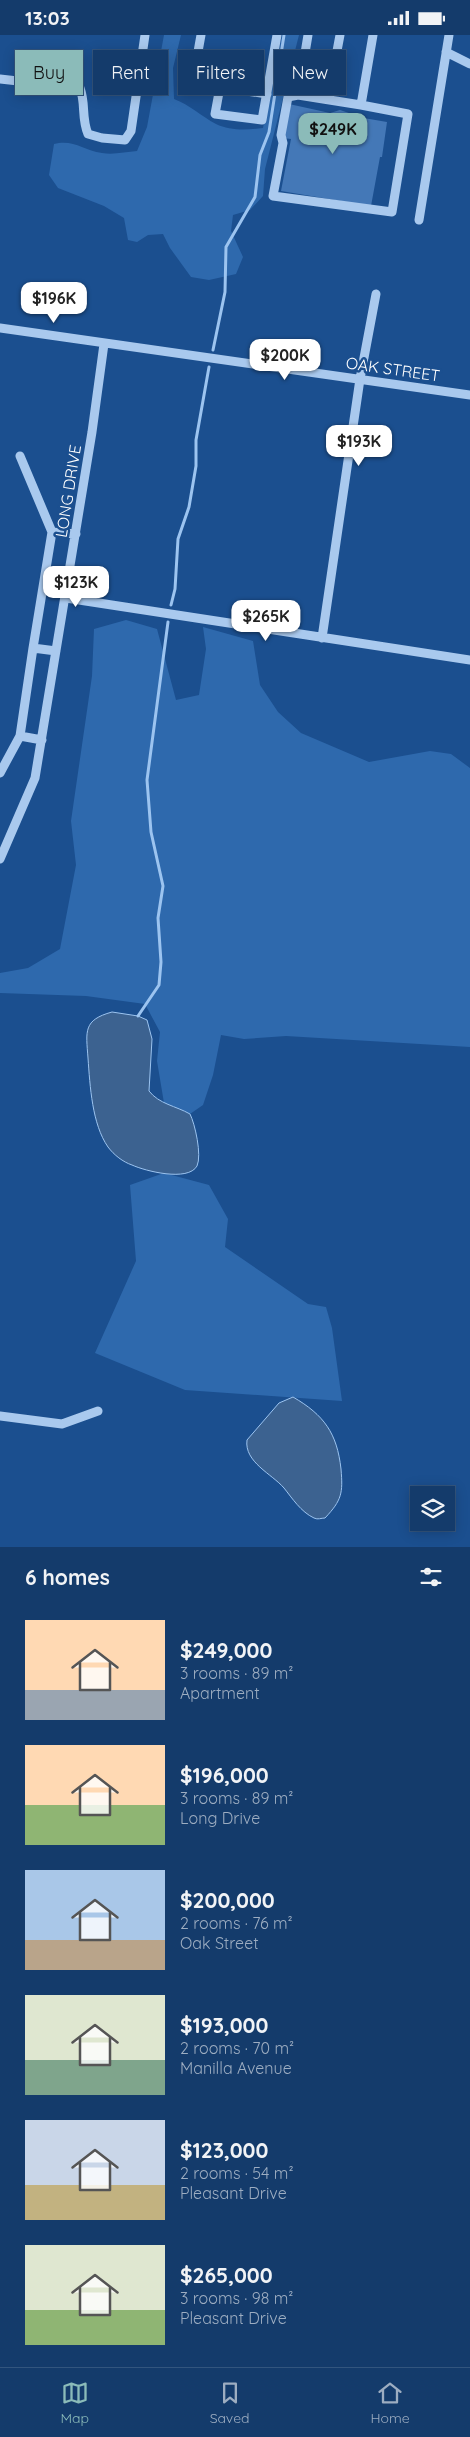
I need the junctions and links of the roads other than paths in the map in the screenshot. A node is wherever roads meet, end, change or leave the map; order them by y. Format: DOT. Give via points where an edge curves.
graph roads {
  1 [pos="145,35"];
  2 [pos="201,35"];
  3 [pos="277,35"];
  4 [pos="308,35"];
  5 [pos="340,35"];
  6 [pos="373,35"];
  7 [pos="449,35"];
  8 [pos="198,50"];
  9 [pos="306,50"];
  10 [pos="446,52"];
  11 [pos="470,64"];
  12 [pos="0,79"];
  13 [pos="267,93"];
  14 [pos="298,95"];
  15 [pos="328,99"];
  16 [pos="361,105"];
  17 [pos="419,220"];
  18 [pos="376,293"];
  19 [pos="0,328"];
  20 [pos="104,343"];
  21 [pos="360,379"];
  22 [pos="470,395"];
  23 [pos="20,456"];
  24 [pos="52,532"];
  25 [pos="76,534"];
  26 [pos="66,598"];
  27 [pos="322,638"];
  28 [pos="33,648"];
  29 [pos="56,651"];
  30 [pos="470,660"];
  31 [pos="20,736"];
  32 [pos="42,739"];
  33 [pos="0,773"];
  34 [pos="0,859"];
  35 [pos="98,1411"];
  36 [pos="0,1416"];
  1 -- 12 [label="street" via="132,131 125,140 88,134 83,122 80,88"];
  2 -- 8 [label="street"];
  3 -- 13 [label="street"];
  4 -- 9 [label="street"];
  5 -- 15 [label="street"];
  6 -- 16 [label="street"];
  7 -- 10 [label="street"];
  10 -- 11 [label="street"];
  10 -- 17 [label="street"];
  13 -- 13 [label="street" via="262,120 215,114 220,87"];
  14 -- 15 [label="street"];
  14 -- 16 [label="street" via="288,97 273,196 392,212 408,113"];
  15 -- 16 [label="street"];
  18 -- 21 [label="street"];
  19 -- 20 [label="street"];
  20 -- 21 [label="street, OAK STREET"];
  20 -- 25 [label="street, LONG DRIVE"];
  21 -- 22 [label="street, OAK STREET"];
  21 -- 27 [label="street"];
  23 -- 24 [label="street"];
  24 -- 25 [label="street"];
  24 -- 28 [label="street"];
  25 -- 26 [label="street, LONG DRIVE"];
  26 -- 27 [label="street"];
  26 -- 29 [label="street, LONG DRIVE"];
  27 -- 30 [label="street"];
  28 -- 29 [label="street"];
  28 -- 31 [label="street"];
  29 -- 32 [label="street, LONG DRIVE"];
  31 -- 32 [label="street"];
  31 -- 33 [label="street"];
  32 -- 34 [label="street, LONG DRIVE" via="32,785"];
  35 -- 36 [label="street" via="62,1424"];
}
